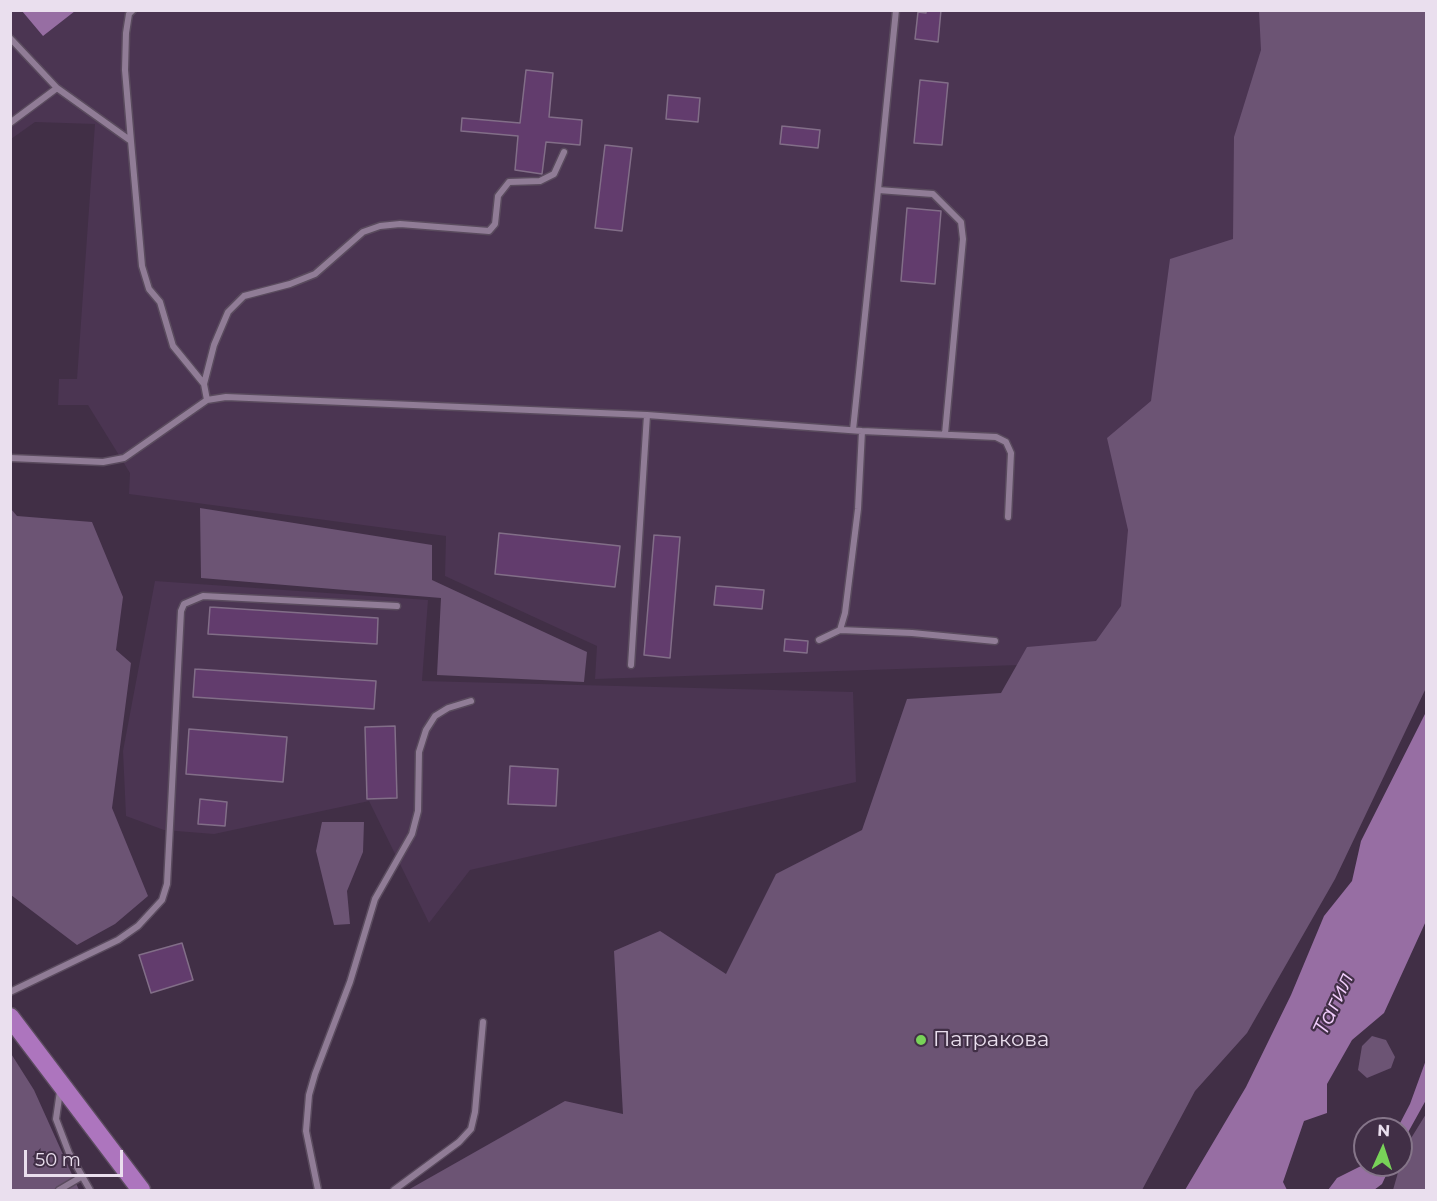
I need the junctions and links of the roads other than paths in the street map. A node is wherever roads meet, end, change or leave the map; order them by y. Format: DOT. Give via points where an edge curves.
graph roads {
  1 [pos="133,10"];
  2 [pos="896,10"];
  3 [pos="10,38"];
  4 [pos="57,87"];
  5 [pos="10,123"];
  6 [pos="131,141"];
  7 [pos="564,152"];
  8 [pos="878,190"];
  9 [pos="204,384"];
  10 [pos="207,400"];
  11 [pos="647,415"];
  12 [pos="853,430"];
  13 [pos="862,431"];
  14 [pos="945,434"];
  15 [pos="10,458"];
  16 [pos="1008,517"];
  17 [pos="398,606"];
  18 [pos="840,630"];
  19 [pos="819,640"];
  20 [pos="995,641"];
  21 [pos="631,665"];
  22 [pos="471,701"];
  23 [pos="10,992"];
  24 [pos="10,1017"];
  25 [pos="483,1022"];
  26 [pos="61,1083"];
  27 [pos="81,1177"];
  28 [pos="59,1191"];
  29 [pos="90,1191"];
  30 [pos="141,1191"];
  31 [pos="318,1191"];
  32 [pos="394,1191"];
  1 -- 6 [label="lane" via="126,33 125,70"];
  2 -- 8 [label="lane"];
  3 -- 4 [label="lane"];
  4 -- 5 [label="lane"];
  4 -- 6 [label="lane"];
  6 -- 9 [label="lane" via="142,266 149,289 160,302 173,346"];
  7 -- 9 [label="lane" via="554,174 540,181 509,182 498,196 495,224 489,231 380,226 363,232 315,274 290,285 244,296 228,312"];
  8 -- 12 [label="lane"];
  8 -- 14 [label="lane" via="933,194 961,222 963,239"];
  9 -- 10 [label="lane"];
  10 -- 11 [label="lane" via="226,397"];
  10 -- 15 [label="lane" via="124,458 103,462"];
  11 -- 12 [label="lane"];
  11 -- 21 [label="lane"];
  12 -- 13 [label="lane"];
  13 -- 14 [label="lane"];
  13 -- 18 [label="lane" via="858,509"];
  14 -- 16 [label="lane" via="996,437 1006,442 1011,453"];
  17 -- 23 [label="lane" via="203,596 184,604 162,900 138,926 118,940"];
  18 -- 19 [label="lane"];
  18 -- 20 [label="lane"];
  22 -- 31 [label="lane" via="435,716 426,730 419,752 418,812 412,834 375,899 350,982 315,1074 306,1131"];
  24 -- 26 [label="main road"];
  25 -- 32 [label="lane" via="471,1129"];
  26 -- 27 [label="lane" via="56,1119"];
  26 -- 30 [label="main road"];
  27 -- 28 [label="lane"];
  27 -- 29 [label="lane"];
}
